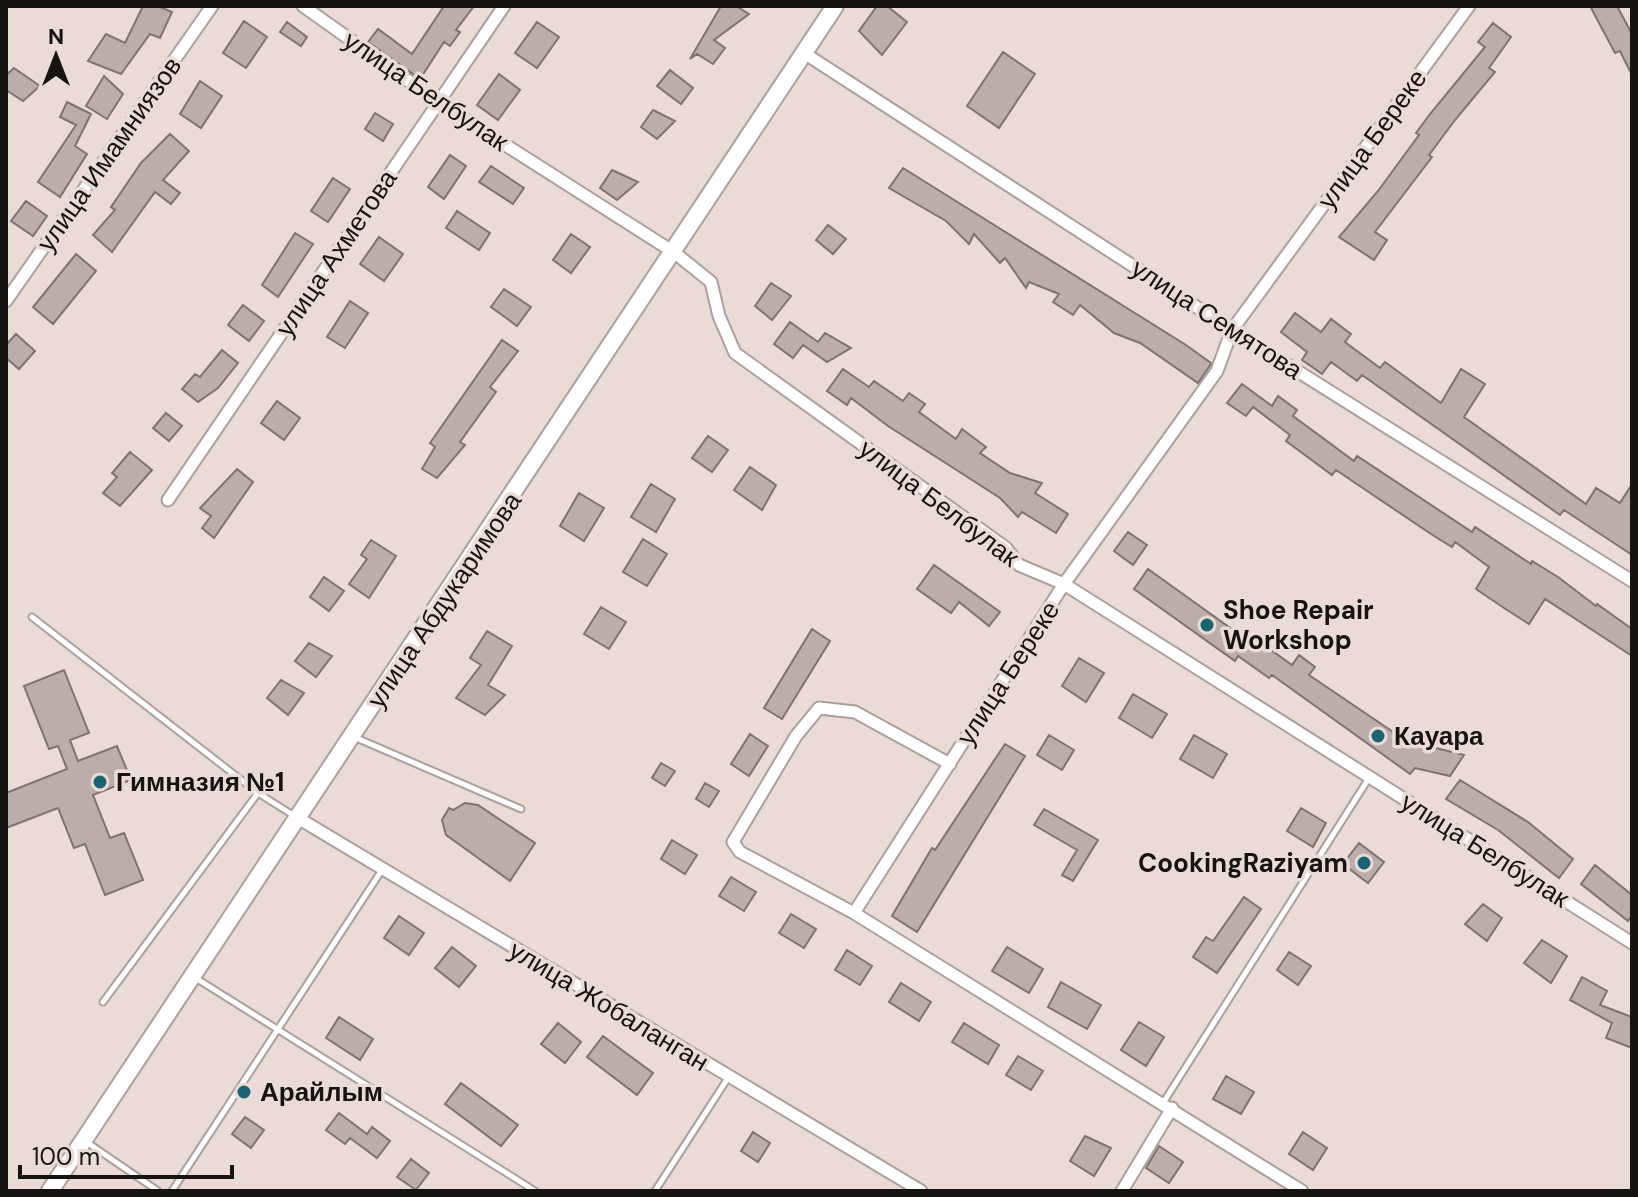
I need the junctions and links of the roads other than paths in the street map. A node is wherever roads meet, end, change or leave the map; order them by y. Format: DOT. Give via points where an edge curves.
graph roads {
  1 [pos="212,6"];
  2 [pos="303,6"];
  3 [pos="504,6"];
  4 [pos="835,6"];
  5 [pos="1469,6"];
  6 [pos="804,53"];
  7 [pos="438,102"];
  8 [pos="675,253"];
  9 [pos="6,301"];
  10 [pos="1232,330"];
  11 [pos="168,500"];
  12 [pos="1632,581"];
  13 [pos="1064,584"];
  14 [pos="32,617"];
  15 [pos="353,736"];
  16 [pos="950,764"];
  17 [pos="1370,777"];
  18 [pos="258,793"];
  19 [pos="521,809"];
  20 [pos="298,818"];
  21 [pos="382,869"];
  22 [pos="854,913"];
  23 [pos="1632,943"];
  24 [pos="193,977"];
  25 [pos="103,1002"];
  26 [pos="277,1031"];
  27 [pos="729,1077"];
  28 [pos="1167,1106"];
  29 [pos="84,1140"];
  30 [pos="50,1191"];
  31 [pos="158,1191"];
  32 [pos="172,1191"];
  33 [pos="535,1191"];
  34 [pos="655,1191"];
  35 [pos="921,1191"];
  36 [pos="1122,1191"];
  37 [pos="1302,1191"];
  1 -- 9 [label="street, улица Имамниязов"];
  2 -- 7 [label="street, улица Белбулак"];
  3 -- 7 [label="street, улица Ахметова"];
  4 -- 6 [label="main road, улица Абдукаримова"];
  5 -- 10 [label="street, улица Береке"];
  6 -- 8 [label="main road, улица Абдукаримова"];
  6 -- 10 [label="street, улица Семятова"];
  7 -- 8 [label="street, улица Белбулак"];
  7 -- 11 [label="street, улица Ахметова"];
  8 -- 13 [label="street, улица Белбулак" via="711,282 735,353 1006,548 1019,565"];
  8 -- 15 [label="main road, улица Абдукаримова"];
  10 -- 12 [label="street, улица Семятова"];
  10 -- 13 [label="street, улица Береке" via="1217,371"];
  13 -- 16 [label="street, улица Береке"];
  13 -- 17 [label="street, улица Белбулак"];
  14 -- 18 [label="lane"];
  15 -- 19 [label="lane"];
  15 -- 20 [label="main road, улица Абдукаримова"];
  16 -- 22 [label="street, улица Береке"];
  16 -- 22 [label="street" via="855,712 819,708 796,736 733,842 740,852"];
  17 -- 23 [label="street, улица Белбулак"];
  17 -- 28 [label="lane"];
  18 -- 20 [label="lane"];
  18 -- 25 [label="lane"];
  20 -- 21 [label="street, улица Жобаланган"];
  20 -- 24 [label="main road, улица Абдукаримова"];
  21 -- 26 [label="lane"];
  21 -- 27 [label="street, улица Жобаланган"];
  22 -- 28 [label="street"];
  24 -- 26 [label="lane"];
  24 -- 29 [label="main road, улица Абдукаримова"];
  26 -- 32 [label="lane"];
  26 -- 33 [label="lane"];
  27 -- 34 [label="lane"];
  27 -- 35 [label="street, улица Жобаланган"];
  28 -- 36 [label="street"];
  28 -- 37 [label="street"];
  29 -- 30 [label="main road, улица Абдукаримова"];
  29 -- 31 [label="lane"];
}
